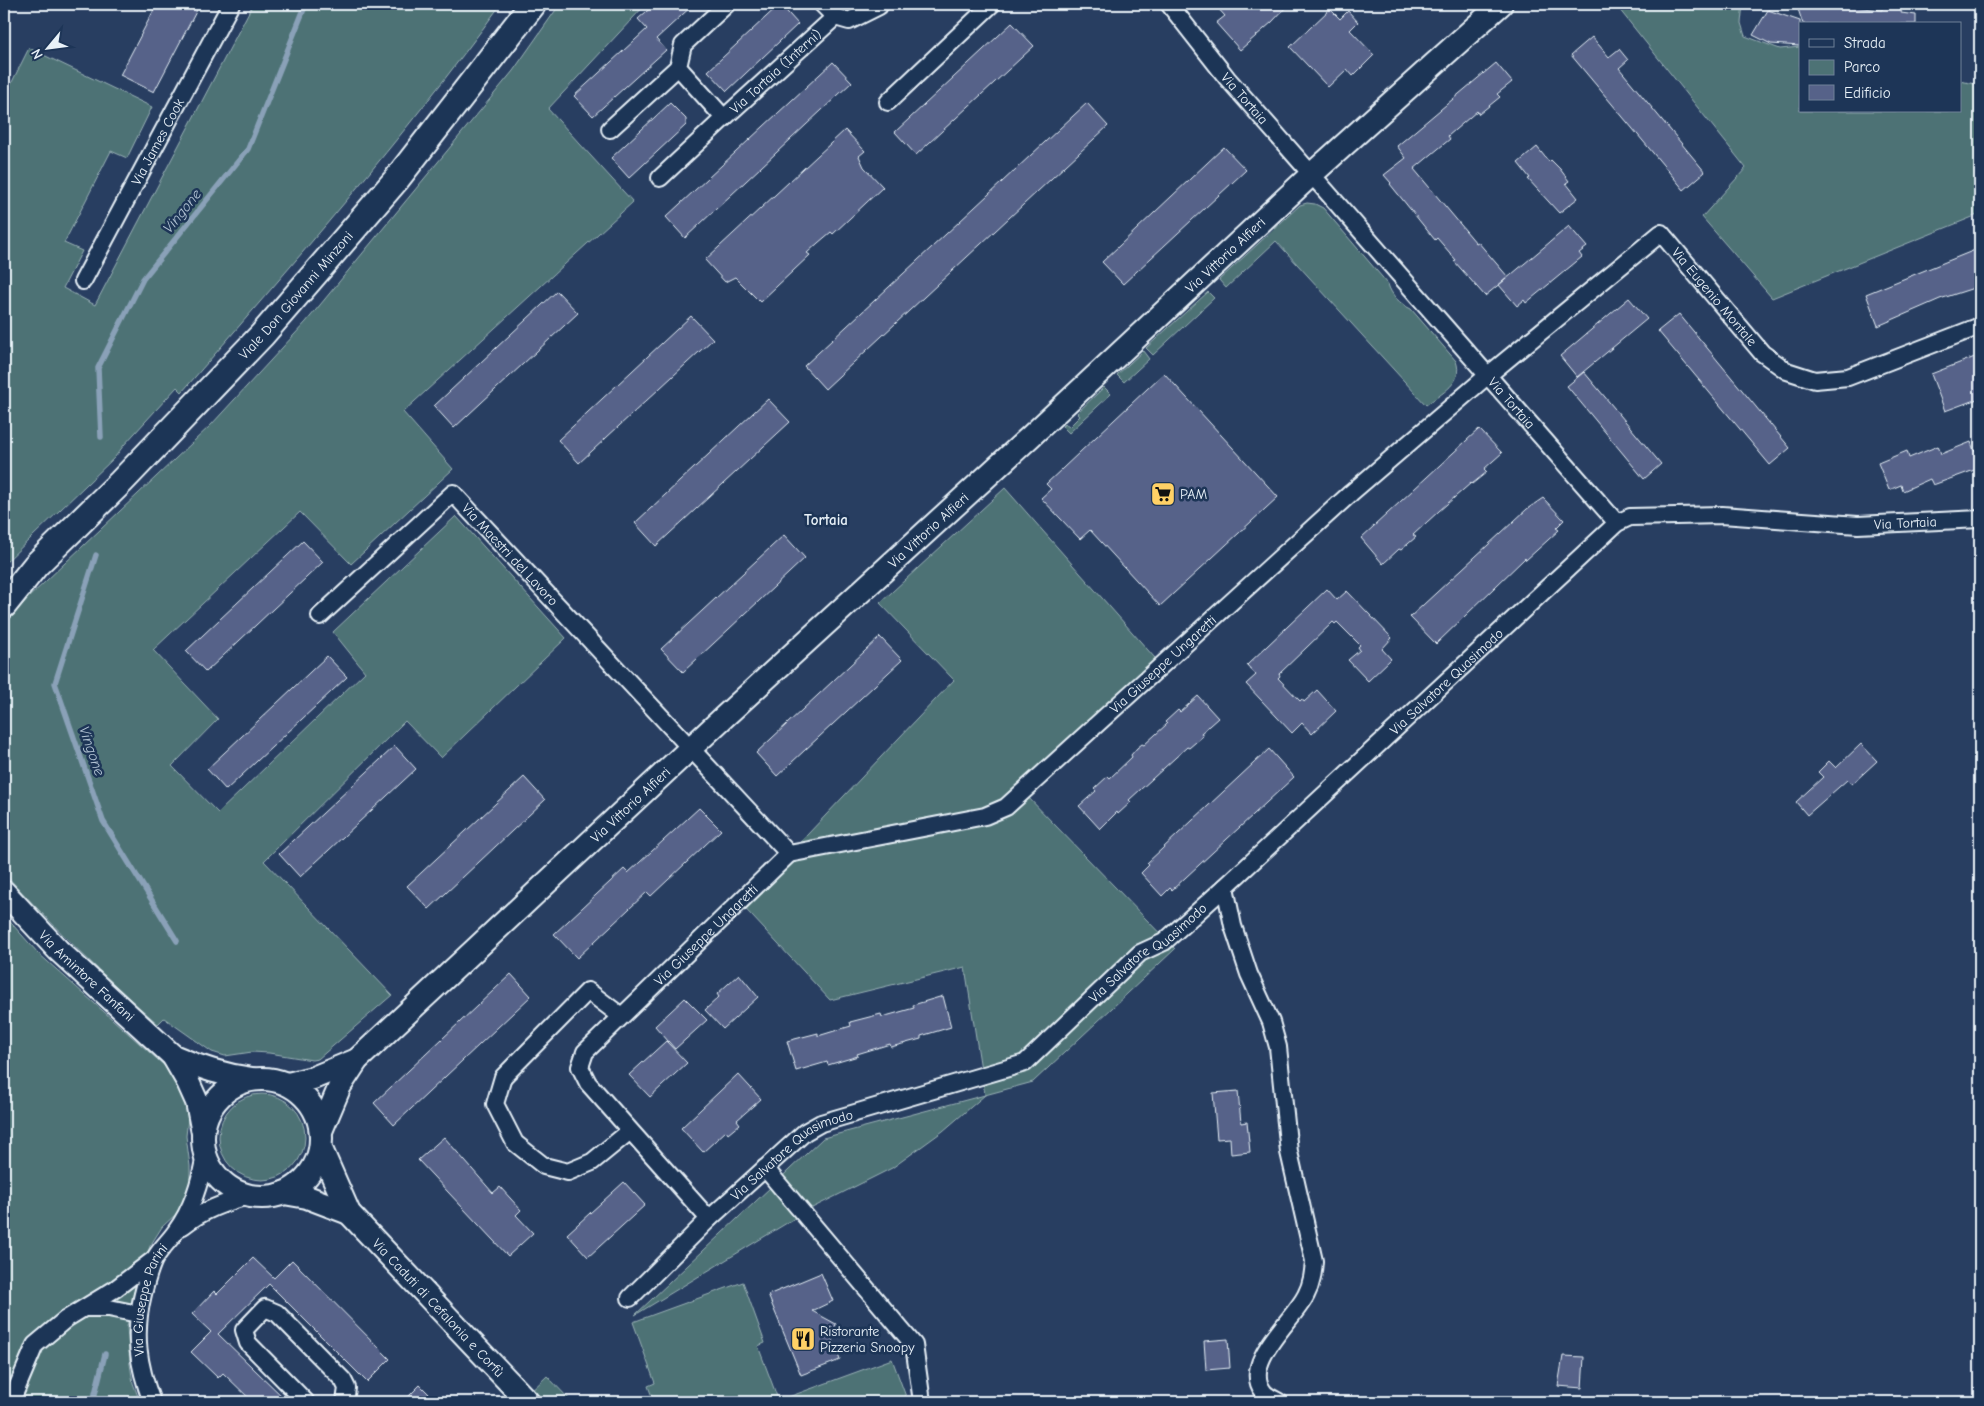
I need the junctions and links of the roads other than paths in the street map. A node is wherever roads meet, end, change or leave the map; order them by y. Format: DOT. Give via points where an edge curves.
graph roads {
  1 [pos="231,4"];
  2 [pos="533,4"];
  3 [pos="727,4"];
  4 [pos="822,4"];
  5 [pos="992,4"];
  6 [pos="1169,4"];
  7 [pos="1502,4"];
  8 [pos="879,6"];
  9 [pos="835,17"];
  10 [pos="678,67"];
  11 [pos="888,102"];
  12 [pos="724,118"];
  13 [pos="610,129"];
  14 [pos="1312,174"];
  15 [pos="660,178"];
  16 [pos="83,281"];
  17 [pos="1980,326"];
  18 [pos="1487,376"];
  19 [pos="1980,518"];
  20 [pos="1617,523"];
  21 [pos="36,564"];
  22 [pos="4,585"];
  23 [pos="4,605"];
  24 [pos="320,616"];
  25 [pos="690,748"];
  26 [pos="789,854"];
  27 [pos="1225,887"];
  28 [pos="4,892"];
  29 [pos="621,1016"];
  30 [pos="173,1056"];
  31 [pos="358,1060"];
  32 [pos="253,1079"];
  33 [pos="288,1084"];
  34 [pos="630,1130"];
  35 [pos="321,1140"];
  36 [pos="204,1144"];
  37 [pos="765,1168"];
  38 [pos="284,1193"];
  39 [pos="248,1196"];
  40 [pos="349,1213"];
  41 [pos="709,1219"];
  42 [pos="177,1230"];
  43 [pos="155,1259"];
  44 [pos="630,1298"];
  45 [pos="86,1308"];
  46 [pos="138,1314"];
  47 [pos="11,1402"];
  48 [pos="152,1402"];
  49 [pos="306,1402"];
  50 [pos="345,1402"];
  51 [pos="528,1402"];
  52 [pos="922,1402"];
  53 [pos="1279,1402"];
  1 -- 16 [label="street, Via James Cook"];
  2 -- 21 [label="main road, Viale Don Giovanni Minzoni" via="396,180 262,335 121,482"];
  3 -- 10 [label="street" via="683,46"];
  4 -- 9 [label="street"];
  5 -- 11 [label="street"];
  6 -- 14 [label="street, Via Tortaia" via="1227,78"];
  7 -- 14 [label="street, Via Vittorio Alfieri"];
  8 -- 9 [label="street" via="849,21"];
  9 -- 12 [label="street, Via Tortaia (Interni)"];
  10 -- 12 [label="street, Via Tortaia (Interni)"];
  10 -- 13 [label="street"];
  12 -- 15 [label="street, Via Tortaia (Interni)"];
  14 -- 18 [label="street, Via Tortaia"];
  14 -- 25 [label="street, Via Vittorio Alfieri"];
  17 -- 18 [label="street, Via Eugenio Montale" via="1848,377 1815,380 1787,372 1762,353 1661,233"];
  18 -- 20 [label="street, Via Tortaia"];
  18 -- 26 [label="street, Via Giuseppe Ungaretti" via="1351,493 1006,807 985,816"];
  19 -- 20 [label="street, Via Tortaia" via="1858,525 1722,514 1630,517"];
  20 -- 27 [label="street, Via Salvatore Quasimodo"];
  21 -- 22 [label="main road, Viale Don Giovanni Minzoni"];
  21 -- 23 [label="main road, Viale Don Giovanni Minzoni"];
  24 -- 25 [label="street, Via Maestri del Lavoro" via="453,493"];
  25 -- 26 [label="street"];
  25 -- 31 [label="street, Via Vittorio Alfieri"];
  26 -- 29 [label="street, Via Giuseppe Ungaretti"];
  27 -- 37 [label="street, Via Salvatore Quasimodo" via="1164,942 1140,953 1025,1063 821,1122"];
  27 -- 53 [label="street" via="1233,926 1278,1047 1289,1152 1314,1261 1306,1295 1260,1360 1258,1381 1264,1392"];
  28 -- 30 [label="street, Via Amintore Fanfani" via="58,950"];
  29 -- 34 [label="street, Via Giuseppe Ungaretti" via="585,1052 580,1067 588,1083"];
  29 -- 34 [label="street" via="588,991 503,1077 495,1104 515,1143 544,1166 568,1172 592,1162"];
  30 -- 32 [label="street, Via Amintore Fanfani" via="222,1075"];
  30 -- 36 [label="street, Via Amintore Fanfani" via="196,1102"];
  31 -- 33 [label="street, Via Vittorio Alfieri"];
  31 -- 35 [label="street, Via Vittorio Alfieri" via="340,1086"];
  32 -- 33 [label="street, Via Amintore Fanfani"];
  32 -- 36 [label="street, Via Amintore Fanfani" via="234,1086 219,1097 208,1115"];
  33 -- 35 [label="street, Via Amintore Fanfani" via="305,1097 316,1113"];
  34 -- 41 [label="street, Via Giuseppe Ungaretti"];
  35 -- 38 [label="street" via="313,1169 302,1183"];
  35 -- 40 [label="street, Via Caduti di Cefalonia e Corfù"];
  36 -- 39 [label="street, Via Amintore Fanfani" via="214,1173 228,1186"];
  36 -- 42 [label="street, Via Giuseppe Parini" via="196,1192"];
  37 -- 41 [label="street, Via Salvatore Quasimodo"];
  37 -- 52 [label="street" via="914,1345"];
  38 -- 39 [label="street"];
  38 -- 40 [label="street, Via Caduti di Cefalonia e Corfù" via="307,1197"];
  39 -- 42 [label="street, Via Giuseppe Parini" via="212,1207"];
  40 -- 51 [label="street, Via Caduti di Cefalonia e Corfù"];
  41 -- 44 [label="street, Via Salvatore Quasimodo"];
  42 -- 43 [label="street, Via Giuseppe Parini"];
  43 -- 45 [label="street"];
  43 -- 46 [label="street, Via Giuseppe Parini" via="146,1279"];
  45 -- 46 [label="street" via="109,1308"];
  45 -- 47 [label="street" via="66,1318 35,1345"];
  46 -- 48 [label="street, Via Giuseppe Parini" via="137,1345 142,1377"];
  49 -- 50 [label="street" via="248,1343 244,1330 266,1308 277,1312 342,1380 347,1388"];
}
